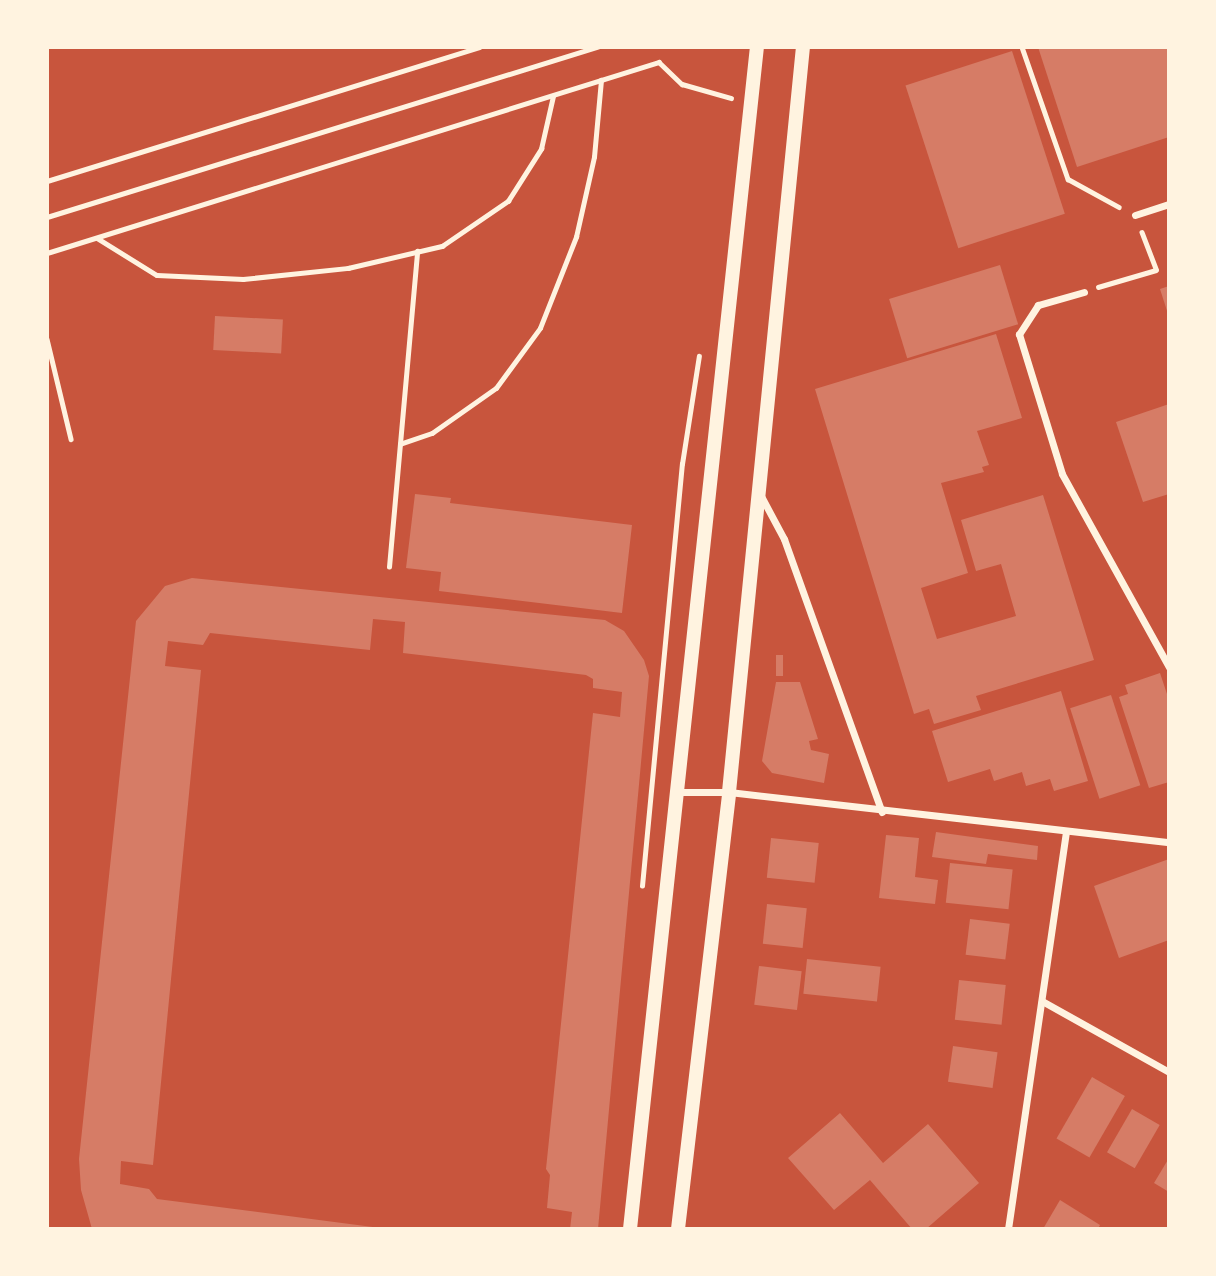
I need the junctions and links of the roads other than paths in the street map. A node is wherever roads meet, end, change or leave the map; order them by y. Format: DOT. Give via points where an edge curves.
graph roads {
  1 [pos="757,47"];
  2 [pos="803,47"];
  3 [pos="1169,204"];
  4 [pos="1135,215"];
  5 [pos="1084,292"];
  6 [pos="757,488"];
  7 [pos="1169,667"];
  8 [pos="679,792"];
  9 [pos="729,792"];
  10 [pos="882,812"];
  11 [pos="1066,834"];
  12 [pos="1169,842"];
  13 [pos="1042,1001"];
  14 [pos="1169,1072"];
  15 [pos="630,1229"];
  16 [pos="678,1229"];
  17 [pos="1008,1229"];
  1 -- 8 [label="main road"];
  2 -- 6 [label="main road"];
  3 -- 4 [label="street"];
  5 -- 7 [label="street" via="1038,305 1019,334 1062,474"];
  6 -- 9 [label="main road"];
  6 -- 10 [label="street" via="784,539"];
  8 -- 9 [label="street"];
  8 -- 15 [label="main road"];
  9 -- 10 [label="street"];
  9 -- 16 [label="main road"];
  10 -- 11 [label="street"];
  11 -- 12 [label="street"];
  11 -- 13 [label="street"];
  13 -- 14 [label="street"];
  13 -- 17 [label="street"];
}
